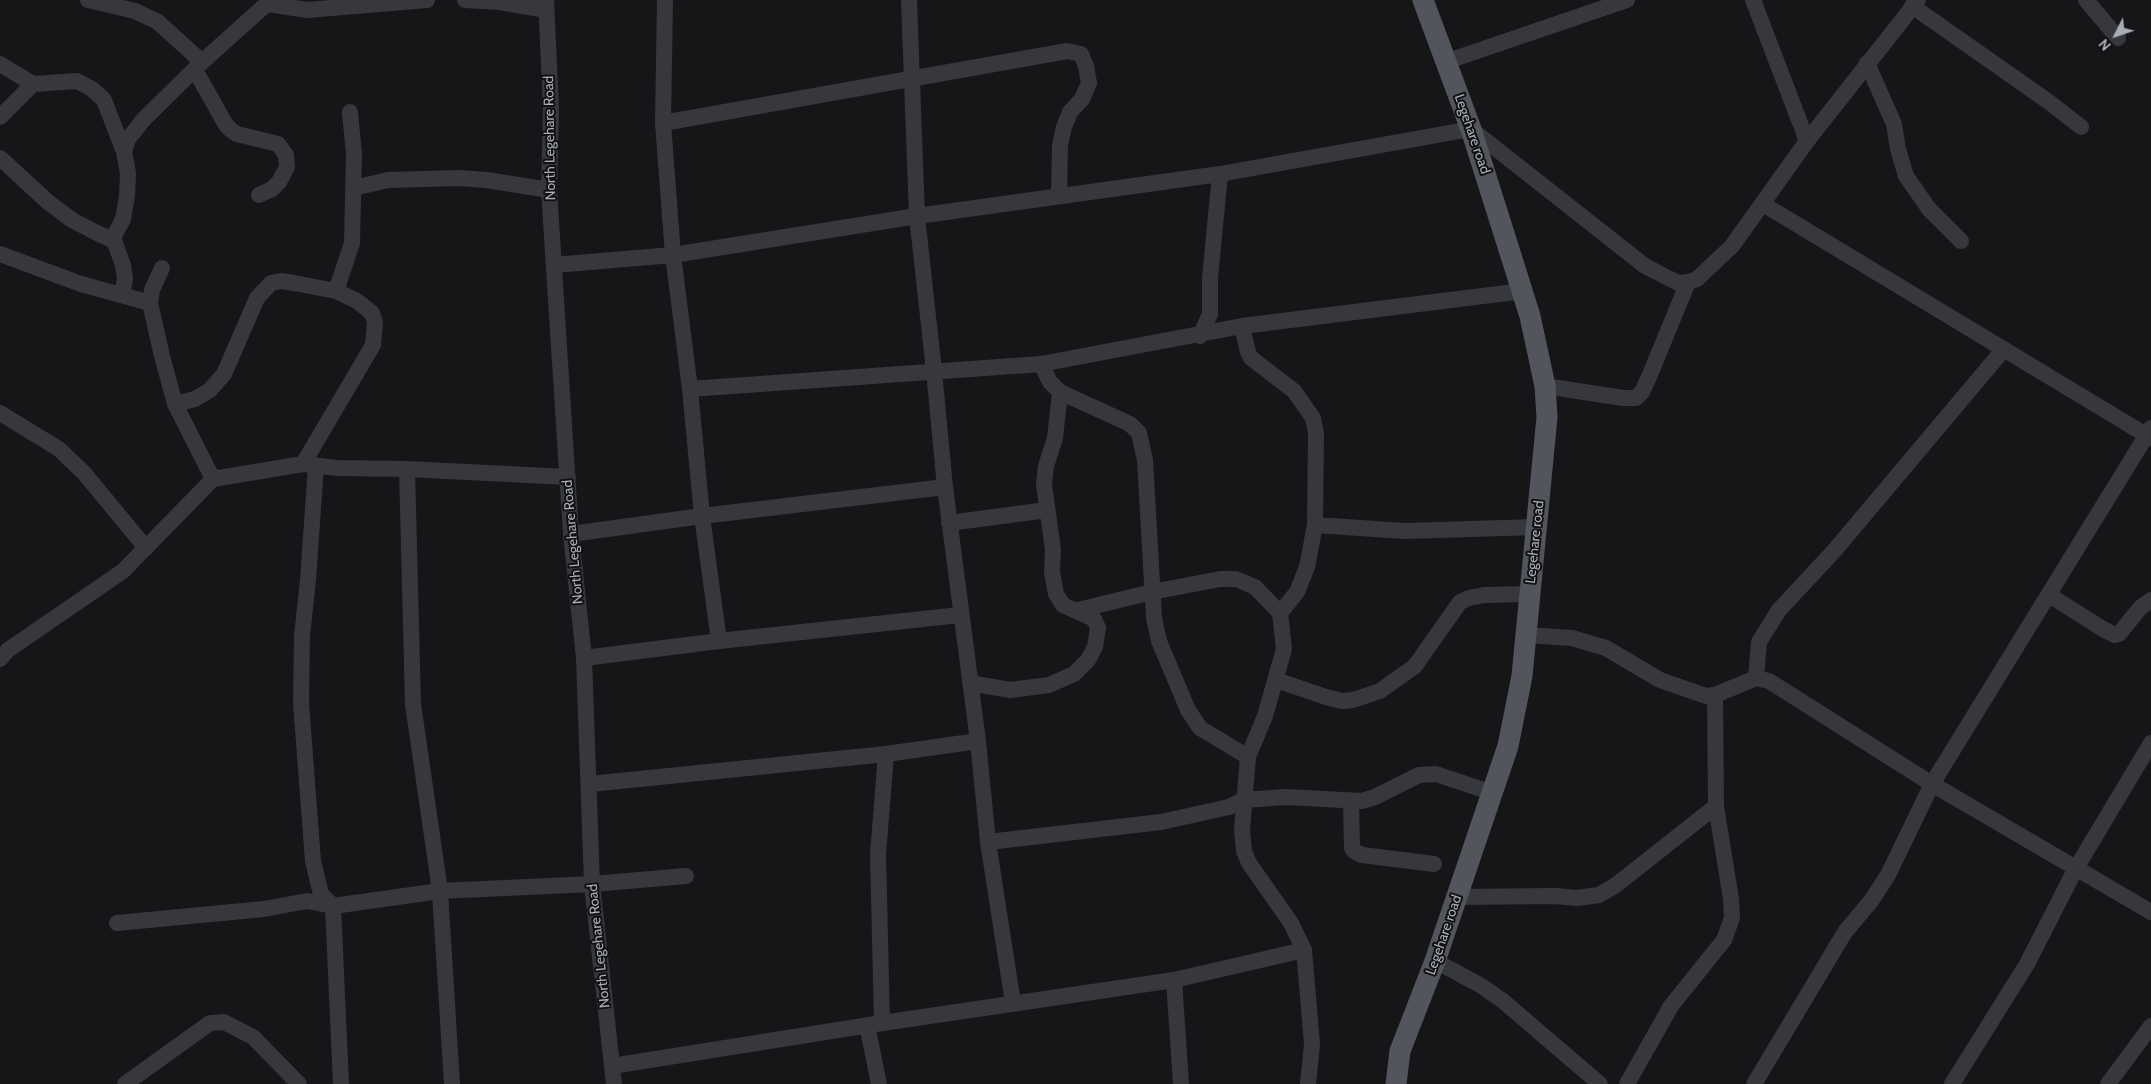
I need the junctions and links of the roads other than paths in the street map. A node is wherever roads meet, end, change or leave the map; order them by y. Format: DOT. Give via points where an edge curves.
graph roads {
  1 [pos="88,0"];
  2 [pos="427,0"];
  3 [pos="465,0"];
  4 [pos="665,0"];
  5 [pos="909,0"];
  6 [pos="1424,0"];
  7 [pos="1627,0"];
  8 [pos="1753,0"];
  9 [pos="2086,0"];
  10 [pos="270,2"];
  11 [pos="1915,3"];
  12 [pos="546,5"];
  13 [pos="2118,38"];
  14 [pos="1445,62"];
  15 [pos="1867,63"];
  16 [pos="0,64"];
  17 [pos="199,66"];
  18 [pos="912,79"];
  19 [pos="33,84"];
  20 [pos="350,112"];
  21 [pos="0,117"];
  22 [pos="663,123"];
  23 [pos="2081,127"];
  24 [pos="1472,129"];
  25 [pos="1807,141"];
  26 [pos="124,152"];
  27 [pos="0,158"];
  28 [pos="1220,174"];
  29 [pos="354,188"];
  30 [pos="549,190"];
  31 [pos="260,195"];
  32 [pos="1059,196"];
  33 [pos="1763,204"];
  34 [pos="917,216"];
  35 [pos="113,238"];
  36 [pos="1961,241"];
  37 [pos="0,254"];
  38 [pos="673,255"];
  39 [pos="554,265"];
  40 [pos="162,268"];
  41 [pos="1688,282"];
  42 [pos="336,292"];
  43 [pos="1523,292"];
  44 [pos="122,295"];
  45 [pos="150,303"];
  46 [pos="1242,326"];
  47 [pos="1200,336"];
  48 [pos="2004,349"];
  49 [pos="1041,364"];
  50 [pos="934,371"];
  51 [pos="1545,386"];
  52 [pos="690,389"];
  53 [pos="1060,392"];
  54 [pos="175,404"];
  55 [pos="0,412"];
  56 [pos="2150,434"];
  57 [pos="310,465"];
  58 [pos="407,469"];
  59 [pos="568,477"];
  60 [pos="213,479"];
  61 [pos="944,487"];
  62 [pos="1047,510"];
  63 [pos="702,516"];
  64 [pos="949,522"];
  65 [pos="1315,525"];
  66 [pos="1537,527"];
  67 [pos="571,534"];
  68 [pos="146,548"];
  69 [pos="1152,592"];
  70 [pos="1530,594"];
  71 [pos="2049,595"];
  72 [pos="2151,600"];
  73 [pos="1078,610"];
  74 [pos="1280,613"];
  75 [pos="960,615"];
  76 [pos="1526,635"];
  77 [pos="719,640"];
  78 [pos="584,658"];
  79 [pos="0,659"];
  80 [pos="1756,678"];
  81 [pos="1276,680"];
  82 [pos="970,683"];
  83 [pos="1715,694"];
  84 [pos="978,741"];
  85 [pos="2151,743"];
  86 [pos="886,754"];
  87 [pos="1248,757"];
  88 [pos="590,784"];
  89 [pos="1932,784"];
  90 [pos="1493,793"];
  91 [pos="1243,800"];
  92 [pos="1351,802"];
  93 [pos="1716,806"];
  94 [pos="988,842"];
  95 [pos="1434,864"];
  96 [pos="2075,870"];
  97 [pos="686,876"];
  98 [pos="592,884"];
  99 [pos="440,891"];
  100 [pos="1457,897"];
  101 [pos="333,906"];
  102 [pos="2151,912"];
  103 [pos="117,922"];
  104 [pos="1304,950"];
  105 [pos="1435,961"];
  106 [pos="1174,980"];
  107 [pos="1013,1003"];
  108 [pos="874,1024"];
  109 [pos="2151,1026"];
  110 [pos="612,1066"];
  111 [pos="125,1084"];
  112 [pos="300,1084"];
  113 [pos="341,1084"];
  114 [pos="452,1084"];
  115 [pos="614,1084"];
  116 [pos="879,1084"];
  117 [pos="1181,1084"];
  118 [pos="1308,1084"];
  119 [pos="1396,1084"];
  120 [pos="1600,1084"];
  121 [pos="1627,1084"];
  122 [pos="1754,1084"];
  123 [pos="1952,1084"];
  124 [pos="2108,1084"];
  1 -- 17 [label="street" via="135,11 158,22"];
  2 -- 10 [label="street" via="307,10"];
  3 -- 12 [label="street"];
  4 -- 22 [label="street"];
  5 -- 18 [label="street"];
  6 -- 14 [label="main road, Legehare road"];
  7 -- 14 [label="street"];
  8 -- 25 [label="street"];
  9 -- 13 [label="street"];
  10 -- 17 [label="street"];
  11 -- 15 [label="street"];
  11 -- 23 [label="street"];
  12 -- 30 [label="street, North Legehare Road" via="551,108"];
  14 -- 24 [label="main road, Legehare road"];
  15 -- 25 [label="street"];
  15 -- 36 [label="street" via="1894,124 1906,176 1929,209"];
  16 -- 19 [label="street"];
  17 -- 26 [label="street" via="134,130"];
  17 -- 31 [label="street" via="226,125 237,134 278,144 286,155 287,167 279,182"];
  18 -- 22 [label="street"];
  18 -- 32 [label="street" via="1053,52 1080,54 1089,83 1064,127 1060,145"];
  18 -- 34 [label="street"];
  19 -- 21 [label="street"];
  19 -- 26 [label="street" via="77,81 92,89 104,100"];
  20 -- 29 [label="street"];
  22 -- 38 [label="street"];
  24 -- 28 [label="street"];
  24 -- 41 [label="street" via="1645,266 1678,283"];
  24 -- 43 [label="main road, Legehare road"];
  25 -- 33 [label="street"];
  26 -- 35 [label="street" via="128,173 127,196 123,219"];
  27 -- 35 [label="street" via="72,220"];
  28 -- 32 [label="street"];
  28 -- 47 [label="street" via="1210,278 1210,314"];
  29 -- 30 [label="street" via="388,180 449,178 487,180"];
  29 -- 42 [label="street" via="352,243"];
  30 -- 39 [label="street, North Legehare Road"];
  32 -- 34 [label="street"];
  33 -- 41 [label="street" via="1732,246 1697,279"];
  33 -- 48 [label="street"];
  34 -- 38 [label="street"];
  34 -- 50 [label="street"];
  35 -- 44 [label="street" via="123,265"];
  37 -- 44 [label="street" via="81,284"];
  38 -- 39 [label="street"];
  38 -- 52 [label="street"];
  39 -- 59 [label="street, North Legehare Road"];
  40 -- 45 [label="street"];
  41 -- 51 [label="street" via="1649,377 1636,398"];
  42 -- 54 [label="street" via="281,281 271,283 258,298 224,374 210,390 195,399"];
  42 -- 57 [label="street" via="357,301 372,313 375,322 373,345"];
  43 -- 46 [label="street"];
  43 -- 51 [label="main road, Legehare road"];
  44 -- 45 [label="street"];
  45 -- 54 [label="street"];
  46 -- 47 [label="street"];
  46 -- 65 [label="street" via="1251,358 1294,391 1312,418 1316,433"];
  47 -- 49 [label="street"];
  48 -- 56 [label="street"];
  48 -- 80 [label="street" via="1834,551 1779,610 1759,642"];
  49 -- 50 [label="street"];
  49 -- 53 [label="street" via="1050,382"];
  50 -- 52 [label="street"];
  50 -- 61 [label="street"];
  51 -- 66 [label="main road, Legehare road" via="1547,417"];
  52 -- 63 [label="street"];
  53 -- 62 [label="street" via="1044,484"];
  53 -- 69 [label="street" via="1130,424 1138,433 1144,460"];
  54 -- 60 [label="street"];
  55 -- 68 [label="street" via="59,449"];
  56 -- 71 [label="street"];
  57 -- 58 [label="street"];
  57 -- 60 [label="street"];
  57 -- 101 [label="street" via="301,703 313,861 321,894"];
  58 -- 59 [label="street"];
  58 -- 99 [label="street" via="413,704"];
  59 -- 67 [label="street, North Legehare Road"];
  60 -- 68 [label="street"];
  61 -- 63 [label="street"];
  61 -- 64 [label="street"];
  62 -- 64 [label="street"];
  62 -- 73 [label="street" via="1056,594 1063,605"];
  63 -- 67 [label="street"];
  63 -- 77 [label="street"];
  64 -- 75 [label="street"];
  65 -- 66 [label="street" via="1405,531"];
  65 -- 74 [label="street" via="1307,567 1296,592"];
  66 -- 70 [label="main road, Legehare road"];
  67 -- 78 [label="street, North Legehare Road"];
  68 -- 79 [label="street" via="123,571 8,650"];
  69 -- 73 [label="street"];
  69 -- 74 [label="street" via="1236,579 1255,587"];
  69 -- 87 [label="street" via="1159,641 1188,710 1200,728"];
  70 -- 76 [label="main road, Legehare road"];
  70 -- 81 [label="street" via="1484,595 1460,602 1415,666 1380,691 1342,701"];
  71 -- 72 [label="street" via="2115,635"];
  71 -- 89 [label="street"];
  73 -- 82 [label="street" via="1094,619 1098,628 1095,647 1074,674 1049,685 1010,690"];
  74 -- 81 [label="street" via="1284,649"];
  75 -- 77 [label="street"];
  75 -- 82 [label="street"];
  76 -- 83 [label="street" via="1572,638 1606,648 1660,680 1706,696"];
  76 -- 90 [label="main road, Legehare road" via="1522,676 1508,746"];
  77 -- 78 [label="street"];
  78 -- 88 [label="street, North Legehare Road"];
  80 -- 83 [label="street"];
  80 -- 89 [label="street" via="1769,681"];
  81 -- 87 [label="street"];
  82 -- 84 [label="street"];
  83 -- 93 [label="street"];
  84 -- 86 [label="street"];
  84 -- 94 [label="street"];
  85 -- 96 [label="street"];
  86 -- 88 [label="street"];
  86 -- 108 [label="street" via="878,854"];
  87 -- 91 [label="street"];
  88 -- 98 [label="street, North Legehare Road"];
  89 -- 96 [label="street"];
  89 -- 122 [label="street" via="1888,874 1845,932"];
  90 -- 92 [label="street" via="1436,774 1419,775 1374,797"];
  90 -- 100 [label="main road, Legehare road"];
  91 -- 92 [label="street" via="1286,797"];
  91 -- 94 [label="street" via="1230,807 1161,822"];
  91 -- 104 [label="street" via="1244,851 1256,875 1291,923"];
  92 -- 95 [label="street" via="1354,851 1362,855"];
  93 -- 100 [label="street" via="1599,895 1589,898"];
  93 -- 121 [label="street" via="1732,899 1732,918 1724,940 1671,1006"];
  94 -- 107 [label="street"];
  96 -- 102 [label="street"];
  96 -- 123 [label="street" via="2026,964"];
  97 -- 98 [label="street"];
  98 -- 99 [label="street"];
  98 -- 110 [label="street, North Legehare Road"];
  99 -- 101 [label="street"];
  99 -- 114 [label="street"];
  100 -- 105 [label="main road, Legehare road"];
  101 -- 103 [label="street" via="307,901"];
  101 -- 113 [label="street"];
  104 -- 106 [label="street"];
  104 -- 118 [label="street" via="1312,1044"];
  105 -- 119 [label="main road, Legehare road" via="1400,1052"];
  105 -- 120 [label="street" via="1503,1001"];
  106 -- 107 [label="street"];
  106 -- 117 [label="street"];
  107 -- 108 [label="street"];
  108 -- 110 [label="street"];
  108 -- 116 [label="street"];
  109 -- 124 [label="street"];
  110 -- 115 [label="street, North Legehare Road"];
  111 -- 112 [label="street" via="210,1022 224,1022 253,1037"];
}
